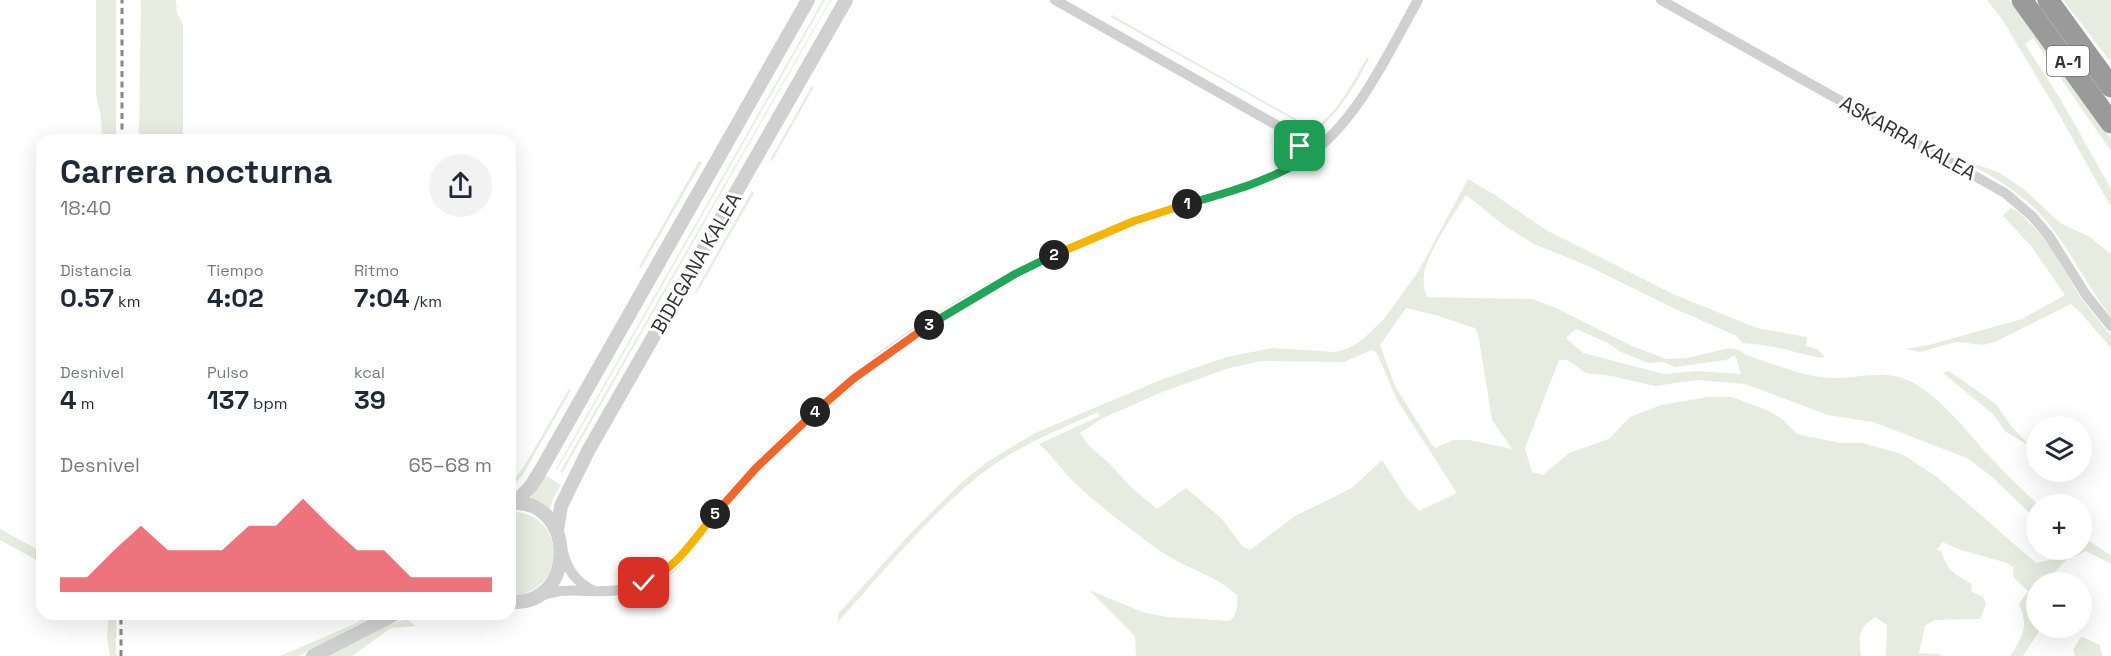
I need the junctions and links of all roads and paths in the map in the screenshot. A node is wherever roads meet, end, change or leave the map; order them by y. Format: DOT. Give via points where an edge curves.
graph roads {
  1 [pos="808,0"];
  2 [pos="846,0"];
  3 [pos="1055,0"];
  4 [pos="1418,0"];
  5 [pos="1661,0"];
  6 [pos="2022,0"];
  7 [pos="2048,0"];
  8 [pos="2111,87"];
  9 [pos="2111,123"];
  10 [pos="1308,157"];
  11 [pos="2111,326"];
  12 [pos="516,500"];
  13 [pos="516,504"];
  14 [pos="556,530"];
  15 [pos="562,550"];
  16 [pos="595,591"];
  17 [pos="534,598"];
  18 [pos="516,602"];
  19 [pos="383,620"];
  20 [pos="313,656"];
  1 -- 12 [label="street, BIDEGANA KALEA" via="542,468"];
  2 -- 14 [label="street, BIDEGANA KALEA" via="588,450 569,485"];
  3 -- 10 [label="street" via="1280,127"];
  4 -- 10 [label="street" via="1349,116"];
  5 -- 11 [label="street, ASKARRA KALEA" via="2006,193 2049,236 2086,295"];
  6 -- 9 [label="highway, A-1"];
  7 -- 8 [label="highway, A-1"];
  10 -- 16 [label="street" via="1253,185 1174,207 1092,238 956,307 853,379 814,412 756,468 666,571 627,590"];
  13 -- 14 [label="street" via="546,516"];
  14 -- 15 [label="street"];
  15 -- 16 [label="street" via="573,576"];
  15 -- 17 [label="street" via="552,583"];
  16 -- 17 [label="street" via="562,591"];
  17 -- 18 [label="street"];
  19 -- 20 [label="street"];
}
